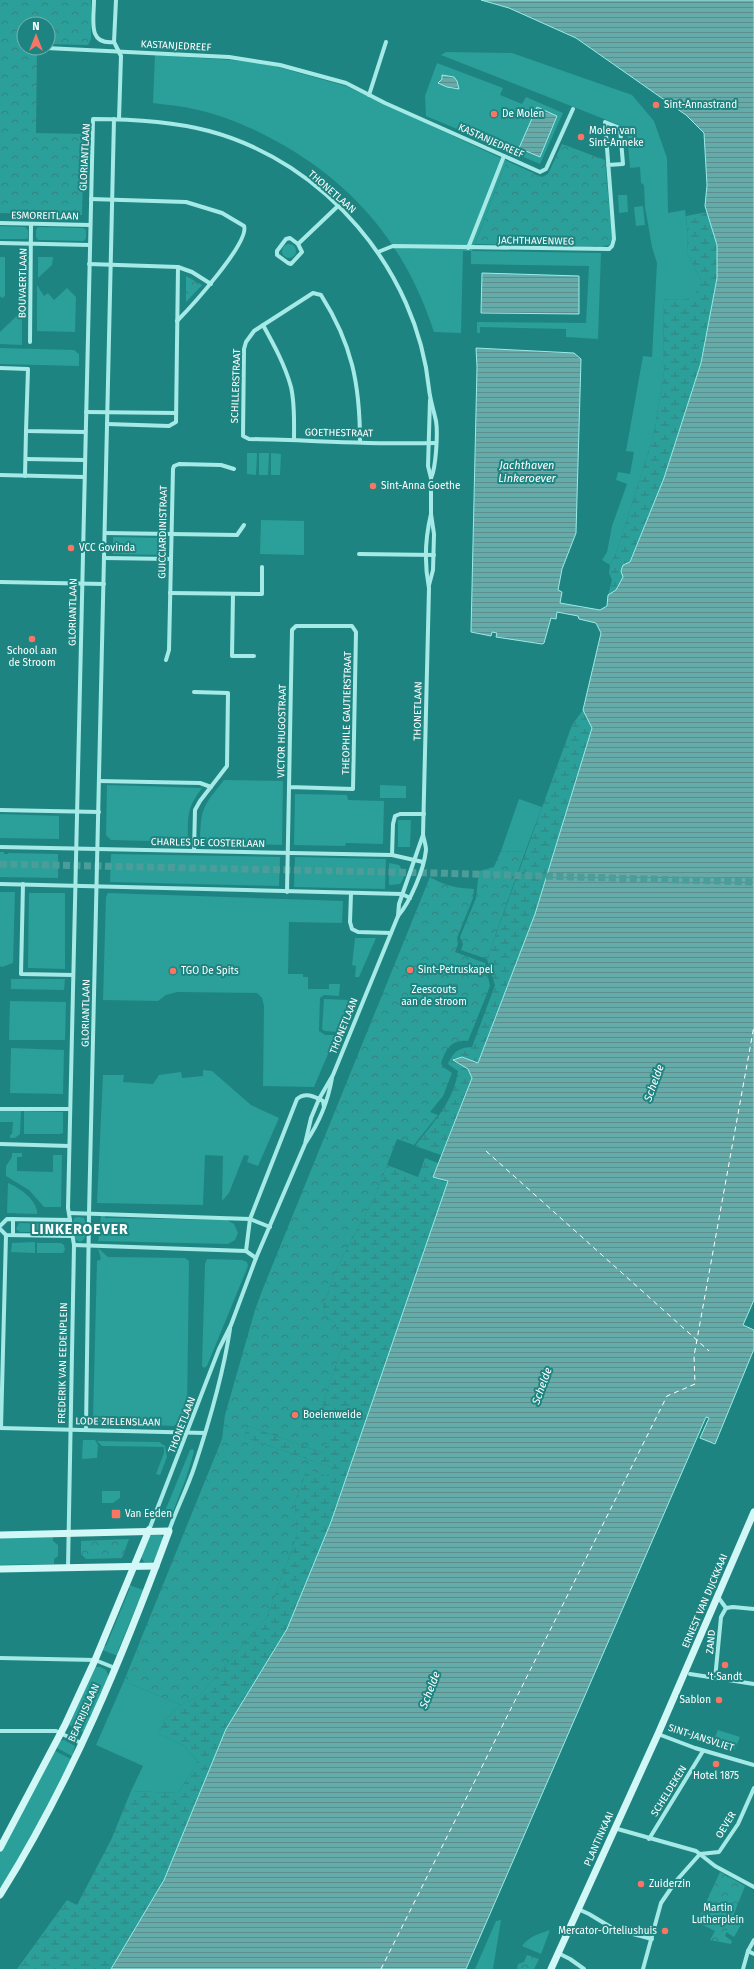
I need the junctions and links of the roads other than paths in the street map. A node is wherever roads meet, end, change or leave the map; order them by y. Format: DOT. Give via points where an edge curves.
graph roads {
  1 [pos="94,0"];
  2 [pos="116,0"];
  3 [pos="114,42"];
  4 [pos="386,42"];
  5 [pos="56,48"];
  6 [pos="119,51"];
  7 [pos="369,95"];
  8 [pos="573,109"];
  9 [pos="114,119"];
  10 [pos="120,119"];
  11 [pos="504,156"];
  12 [pos="608,165"];
  13 [pos="91,199"];
  14 [pos="112,199"];
  15 [pos="338,206"];
  16 [pos="0,223"];
  17 [pos="31,224"];
  18 [pos="90,225"];
  19 [pos="0,243"];
  20 [pos="31,244"];
  21 [pos="298,244"];
  22 [pos="90,245"];
  23 [pos="468,248"];
  24 [pos="378,252"];
  25 [pos="90,264"];
  26 [pos="111,265"];
  27 [pos="178,267"];
  28 [pos="212,284"];
  29 [pos="177,321"];
  30 [pos="263,325"];
  31 [pos="30,342"];
  32 [pos="0,368"];
  33 [pos="430,399"];
  34 [pos="86,412"];
  35 [pos="107,412"];
  36 [pos="176,413"];
  37 [pos="107,424"];
  38 [pos="26,431"];
  39 [pos="85,432"];
  40 [pos="248,439"];
  41 [pos="294,440"];
  42 [pos="360,442"];
  43 [pos="428,443"];
  44 [pos="436,443"];
  45 [pos="26,459"];
  46 [pos="85,460"];
  47 [pos="234,469"];
  48 [pos="0,475"];
  49 [pos="25,476"];
  50 [pos="84,477"];
  51 [pos="431,478"];
  52 [pos="431,514"];
  53 [pos="244,525"];
  54 [pos="105,533"];
  55 [pos="172,534"];
  56 [pos="359,554"];
  57 [pos="426,554"];
  58 [pos="434,555"];
  59 [pos="104,558"];
  60 [pos="171,559"];
  61 [pos="262,567"];
  62 [pos="0,582"];
  63 [pos="82,583"];
  64 [pos="104,584"];
  65 [pos="429,588"];
  66 [pos="170,593"];
  67 [pos="233,594"];
  68 [pos="349,626"];
  69 [pos="254,656"];
  70 [pos="166,660"];
  71 [pos="194,692"];
  72 [pos="100,781"];
  73 [pos="211,787"];
  74 [pos="289,787"];
  75 [pos="0,810"];
  76 [pos="76,812"];
  77 [pos="99,812"];
  78 [pos="424,814"];
  79 [pos="423,835"];
  80 [pos="0,847"];
  81 [pos="76,848"];
  82 [pos="98,849"];
  83 [pos="194,851"];
  84 [pos="288,853"];
  85 [pos="392,855"];
  86 [pos="415,860"];
  87 [pos="424,862"];
  88 [pos="0,884"];
  89 [pos="22,884"];
  90 [pos="75,886"];
  91 [pos="97,886"];
  92 [pos="287,892"];
  93 [pos="351,893"];
  94 [pos="402,894"];
  95 [pos="410,898"];
  96 [pos="398,916"];
  97 [pos="391,933"];
  98 [pos="73,975"];
  99 [pos="333,1075"];
  100 [pos="319,1099"];
  101 [pos="324,1106"];
  102 [pos="0,1109"];
  103 [pos="70,1109"];
  104 [pos="0,1144"];
  105 [pos="305,1144"];
  106 [pos="69,1146"];
  107 [pos="69,1214"];
  108 [pos="89,1214"];
  109 [pos="13,1219"];
  110 [pos="250,1219"];
  111 [pos="70,1220"];
  112 [pos="0,1227"];
  113 [pos="270,1227"];
  114 [pos="6,1235"];
  115 [pos="13,1235"];
  116 [pos="71,1236"];
  117 [pos="74,1245"];
  118 [pos="89,1245"];
  119 [pos="0,1249"];
  120 [pos="5,1249"];
  121 [pos="246,1251"];
  122 [pos="256,1258"];
  123 [pos="2,1314"];
  124 [pos="231,1325"];
  125 [pos="2,1344"];
  126 [pos="0,1428"];
  127 [pos="69,1429"];
  128 [pos="86,1430"];
  129 [pos="188,1432"];
  130 [pos="205,1433"];
  131 [pos="754,1512"];
  132 [pos="149,1530"];
  133 [pos="169,1531"];
  134 [pos="68,1533"];
  135 [pos="0,1534"];
  136 [pos="134,1566"];
  137 [pos="156,1566"];
  138 [pos="68,1568"];
  139 [pos="0,1569"];
  140 [pos="718,1597"];
  141 [pos="726,1608"];
  142 [pos="754,1609"];
  143 [pos="0,1658"];
  144 [pos="95,1660"];
  145 [pos="115,1668"];
  146 [pos="690,1674"];
  147 [pos="716,1679"];
  148 [pos="754,1684"];
  149 [pos="673,1697"];
  150 [pos="0,1730"];
  151 [pos="61,1733"];
  152 [pos="658,1734"];
  153 [pos="81,1743"];
  154 [pos="703,1751"];
  155 [pos="754,1765"];
  156 [pos="754,1788"];
  157 [pos="614,1828"];
  158 [pos="649,1839"];
  159 [pos="0,1848"];
  160 [pos="700,1854"];
  161 [pos="754,1887"];
  162 [pos="0,1895"];
  163 [pos="578,1909"];
  164 [pos="652,1939"];
  165 [pos="754,1940"];
  166 [pos="748,1951"];
  167 [pos="558,1953"];
  168 [pos="754,1954"];
  169 [pos="551,1969"];
  170 [pos="584,1969"];
  171 [pos="643,1969"];
  172 [pos="743,1969"];
  1 -- 3 [label="street" via="94,33 98,40 104,43"];
  2 -- 3 [label="street"];
  3 -- 6 [label="street"];
  4 -- 7 [label="street"];
  5 -- 6 [label="street, KASTANJEDREEF"];
  6 -- 7 [label="street, KASTANJEDREEF" via="257,60 346,83"];
  6 -- 10 [label="street"];
  7 -- 11 [label="street, KASTANJEDREEF"];
  8 -- 11 [label="street, KASTANJEDREEF" via="546,170 540,172"];
  9 -- 10 [label="street, THONETLAAN"];
  9 -- 13 [label="street, GLORIANTLAAN" via="93,119"];
  9 -- 14 [label="street, GLORIANTLAAN"];
  10 -- 15 [label="street, THONETLAAN" via="180,124 227,137 291,168"];
  11 -- 23 [label="street"];
  12 -- 12 [label="street, JACHTHAVENWEG" via="624,164 620,128 605,122"];
  12 -- 23 [label="street, JACHTHAVENWEG" via="614,239 609,249"];
  13 -- 14 [label="street"];
  13 -- 18 [label="street, GLORIANTLAAN"];
  14 -- 26 [label="street, GLORIANTLAAN"];
  14 -- 28 [label="street" via="186,202 211,208 242,224 245,229 243,236"];
  15 -- 21 [label="street"];
  15 -- 24 [label="street, THONETLAAN"];
  16 -- 17 [label="street, ESMOREITLAAN"];
  17 -- 18 [label="street, ESMOREITLAAN"];
  17 -- 20 [label="street, BOUVAERTLAAN"];
  18 -- 22 [label="street, GLORIANTLAAN"];
  19 -- 20 [label="street"];
  20 -- 22 [label="street"];
  20 -- 31 [label="street, BOUVAERTLAAN"];
  21 -- 21 [label="street" via="288,238 277,251 277,255 291,264 302,252"];
  22 -- 25 [label="street, GLORIANTLAAN"];
  23 -- 24 [label="street, JACHTHAVENWEG" via="393,246"];
  24 -- 33 [label="street, THONETLAAN" via="403,297 419,337"];
  25 -- 26 [label="street"];
  25 -- 34 [label="street, GLORIANTLAAN"];
  26 -- 27 [label="street"];
  26 -- 35 [label="street, GLORIANTLAAN"];
  27 -- 28 [label="street"];
  27 -- 29 [label="street"];
  28 -- 29 [label="street"];
  29 -- 36 [label="street"];
  30 -- 40 [label="street, SCHILLERSTRAAT" via="250,335 244,349 242,433"];
  30 -- 41 [label="street" via="275,346 291,388"];
  30 -- 42 [label="street, SCHILLERSTRAAT" via="313,293 321,295 332,312 354,369 360,404"];
  32 -- 38 [label="street" via="28,369"];
  33 -- 43 [label="street, THONETLAAN"];
  33 -- 44 [label="street, THONETLAAN" via="436,422"];
  34 -- 35 [label="street"];
  34 -- 39 [label="street, GLORIANTLAAN"];
  35 -- 36 [label="street"];
  35 -- 37 [label="street, GLORIANTLAAN"];
  36 -- 37 [label="street" via="176,422 172,426"];
  37 -- 54 [label="street, GLORIANTLAAN"];
  38 -- 39 [label="street"];
  38 -- 45 [label="street"];
  39 -- 46 [label="street, GLORIANTLAAN"];
  40 -- 41 [label="street, GOETHESTRAAT"];
  41 -- 42 [label="street, GOETHESTRAAT"];
  42 -- 43 [label="street, GOETHESTRAAT"];
  43 -- 44 [label="street"];
  43 -- 51 [label="street, THONETLAAN"];
  44 -- 51 [label="street, THONETLAAN" via="435,466"];
  45 -- 46 [label="street"];
  45 -- 49 [label="street"];
  46 -- 50 [label="street, GLORIANTLAAN"];
  47 -- 55 [label="street, GUICCIARDINISTRAAT" via="221,465 174,466"];
  48 -- 49 [label="street"];
  49 -- 50 [label="street"];
  50 -- 63 [label="street, GLORIANTLAAN"];
  51 -- 52 [label="street, THONETLAAN"];
  52 -- 57 [label="street, THONETLAAN" via="426,534"];
  52 -- 58 [label="street, THONETLAAN"];
  53 -- 55 [label="street" via="237,535"];
  54 -- 55 [label="street"];
  54 -- 59 [label="street, GLORIANTLAAN"];
  55 -- 60 [label="street, GUICCIARDINISTRAAT"];
  56 -- 57 [label="street"];
  57 -- 58 [label="street"];
  57 -- 65 [label="street, THONETLAAN" via="425,570"];
  58 -- 65 [label="street, THONETLAAN"];
  59 -- 60 [label="street"];
  59 -- 64 [label="street, GLORIANTLAAN"];
  60 -- 66 [label="street, GUICCIARDINISTRAAT"];
  61 -- 67 [label="street" via="262,594"];
  62 -- 63 [label="street"];
  63 -- 64 [label="street"];
  63 -- 76 [label="street, GLORIANTLAAN"];
  64 -- 72 [label="street, GLORIANTLAAN"];
  65 -- 78 [label="street, THONETLAAN"];
  66 -- 67 [label="street"];
  66 -- 70 [label="street, GUICCIARDINISTRAAT" via="169,650"];
  67 -- 69 [label="street" via="232,656"];
  68 -- 74 [label="street, VICTOR HUGOSTRAAT" via="296,626 292,630"];
  68 -- 74 [label="street, THEOPHILE GAUTIERSTRAAT" via="354,627 356,632 353,788"];
  71 -- 73 [label="street" via="228,693 227,766"];
  72 -- 73 [label="street" via="200,783"];
  72 -- 77 [label="street, GLORIANTLAAN"];
  73 -- 83 [label="street" via="195,810"];
  74 -- 84 [label="street, VICTOR HUGOSTRAAT"];
  75 -- 76 [label="street"];
  76 -- 77 [label="street"];
  76 -- 81 [label="street, GLORIANTLAAN"];
  77 -- 82 [label="street, GLORIANTLAAN"];
  78 -- 79 [label="street, THONETLAAN"];
  78 -- 85 [label="street" via="395,816"];
  79 -- 86 [label="street, THONETLAAN"];
  79 -- 87 [label="street, THONETLAAN" via="426,846"];
  80 -- 81 [label="street, CHARLES DE COSTERLAAN"];
  81 -- 82 [label="street, CHARLES DE COSTERLAAN"];
  81 -- 90 [label="street, GLORIANTLAAN"];
  82 -- 83 [label="street, CHARLES DE COSTERLAAN"];
  82 -- 91 [label="street, GLORIANTLAAN"];
  83 -- 84 [label="street, CHARLES DE COSTERLAAN"];
  84 -- 85 [label="street, CHARLES DE COSTERLAAN"];
  84 -- 92 [label="street, VICTOR HUGOSTRAAT"];
  85 -- 86 [label="street, CHARLES DE COSTERLAAN"];
  86 -- 87 [label="street"];
  86 -- 94 [label="street, THONETLAAN"];
  87 -- 95 [label="street, THONETLAAN"];
  88 -- 89 [label="street"];
  89 -- 90 [label="street"];
  89 -- 98 [label="street, GLORIANTLAAN" via="21,974"];
  90 -- 91 [label="street"];
  90 -- 98 [label="street, GLORIANTLAAN"];
  91 -- 92 [label="street"];
  91 -- 108 [label="street, GLORIANTLAAN"];
  92 -- 93 [label="street"];
  93 -- 94 [label="street"];
  93 -- 97 [label="street" via="352,929 358,932"];
  94 -- 95 [label="street"];
  94 -- 96 [label="street, THONETLAAN"];
  95 -- 96 [label="street, THONETLAAN"];
  96 -- 97 [label="street, THONETLAAN"];
  97 -- 99 [label="street, THONETLAAN"];
  98 -- 103 [label="street, GLORIANTLAAN"];
  99 -- 100 [label="street, THONETLAAN"];
  99 -- 101 [label="street, THONETLAAN" via="330,1093"];
  100 -- 101 [label="street" via="323,1101"];
  100 -- 105 [label="street, THONETLAAN" via="310,1118"];
  100 -- 110 [label="street" via="305,1095 296,1099"];
  101 -- 105 [label="street, THONETLAAN"];
  102 -- 103 [label="street"];
  103 -- 106 [label="street, GLORIANTLAAN"];
  104 -- 106 [label="street"];
  105 -- 113 [label="street, THONETLAAN"];
  106 -- 107 [label="street, GLORIANTLAAN"];
  107 -- 108 [label="street"];
  107 -- 111 [label="street, FREDERIK VAN EEDENPLEIN"];
  108 -- 110 [label="street"];
  108 -- 118 [label="street"];
  109 -- 111 [label="street"];
  109 -- 112 [label="street" via="7,1219"];
  109 -- 115 [label="street"];
  110 -- 113 [label="street"];
  110 -- 121 [label="street"];
  111 -- 116 [label="street, FREDERIK VAN EEDENPLEIN"];
  112 -- 114 [label="street"];
  113 -- 122 [label="street, THONETLAAN"];
  114 -- 115 [label="street"];
  114 -- 120 [label="street"];
  115 -- 116 [label="street"];
  116 -- 117 [label="street, FREDERIK VAN EEDENPLEIN"];
  117 -- 118 [label="street"];
  117 -- 127 [label="street, FREDERIK VAN EEDENPLEIN"];
  118 -- 121 [label="street"];
  118 -- 128 [label="street"];
  119 -- 120 [label="street"];
  120 -- 123 [label="street"];
  121 -- 122 [label="street"];
  122 -- 124 [label="street, THONETLAAN"];
  123 -- 125 [label="street"];
  124 -- 129 [label="street, THONETLAAN" via="219,1349"];
  124 -- 130 [label="street, THONETLAAN" via="227,1352"];
  125 -- 126 [label="street"];
  126 -- 127 [label="street, LODE ZIELENSLAAN"];
  127 -- 128 [label="street, LODE ZIELENSLAAN"];
  127 -- 134 [label="street, FREDERIK VAN EEDENPLEIN"];
  128 -- 129 [label="street, LODE ZIELENSLAAN"];
  129 -- 130 [label="street, LODE ZIELENSLAAN"];
  129 -- 132 [label="street, THONETLAAN"];
  130 -- 133 [label="street, THONETLAAN" via="194,1469"];
  131 -- 140 [label="street, ERNEST VAN DIJCKKAAI"];
  132 -- 133 [label="street"];
  132 -- 134 [label="street"];
  132 -- 136 [label="street, BEATRIJSLAAN"];
  133 -- 137 [label="street, BEATRIJSLAAN"];
  134 -- 135 [label="street"];
  134 -- 138 [label="street, FREDERIK VAN EEDENPLEIN"];
  136 -- 137 [label="street"];
  136 -- 138 [label="street"];
  136 -- 144 [label="street, BEATRIJSLAAN"];
  137 -- 145 [label="street, BEATRIJSLAAN"];
  138 -- 139 [label="street"];
  140 -- 141 [label="street"];
  140 -- 149 [label="street, ERNEST VAN DIJCKKAAI"];
  141 -- 142 [label="street"];
  141 -- 147 [label="street, ZAND" via="721,1617"];
  143 -- 144 [label="street"];
  144 -- 145 [label="street"];
  144 -- 151 [label="street, BEATRIJSLAAN"];
  145 -- 153 [label="street, BEATRIJSLAAN"];
  146 -- 147 [label="street"];
  147 -- 148 [label="street"];
  149 -- 152 [label="street, SINT-JANSVLIET"];
  150 -- 151 [label="street, BEATRIJSLAAN"];
  151 -- 153 [label="street"];
  151 -- 159 [label="street, BEATRIJSLAAN"];
  152 -- 154 [label="street, SINT-JANSVLIET"];
  152 -- 157 [label="street, PLANTINKAAI"];
  153 -- 162 [label="street, BEATRIJSLAAN" via="38,1831"];
  154 -- 155 [label="street, SINT-JANSVLIET"];
  154 -- 158 [label="street, SCHELDEKEN"];
  156 -- 160 [label="street, OEVER" via="738,1824 718,1852"];
  157 -- 158 [label="street"];
  157 -- 163 [label="street, PLANTINKAAI"];
  158 -- 160 [label="street"];
  160 -- 161 [label="street"];
  160 -- 164 [label="street" via="661,1903"];
  163 -- 164 [label="street" via="614,1929"];
  163 -- 167 [label="street, PLANTINKAAI"];
  164 -- 171 [label="street"];
  165 -- 166 [label="street"];
  166 -- 168 [label="street"];
  166 -- 172 [label="street"];
  167 -- 169 [label="street, PLANTINKAAI"];
  167 -- 170 [label="street"];
}
